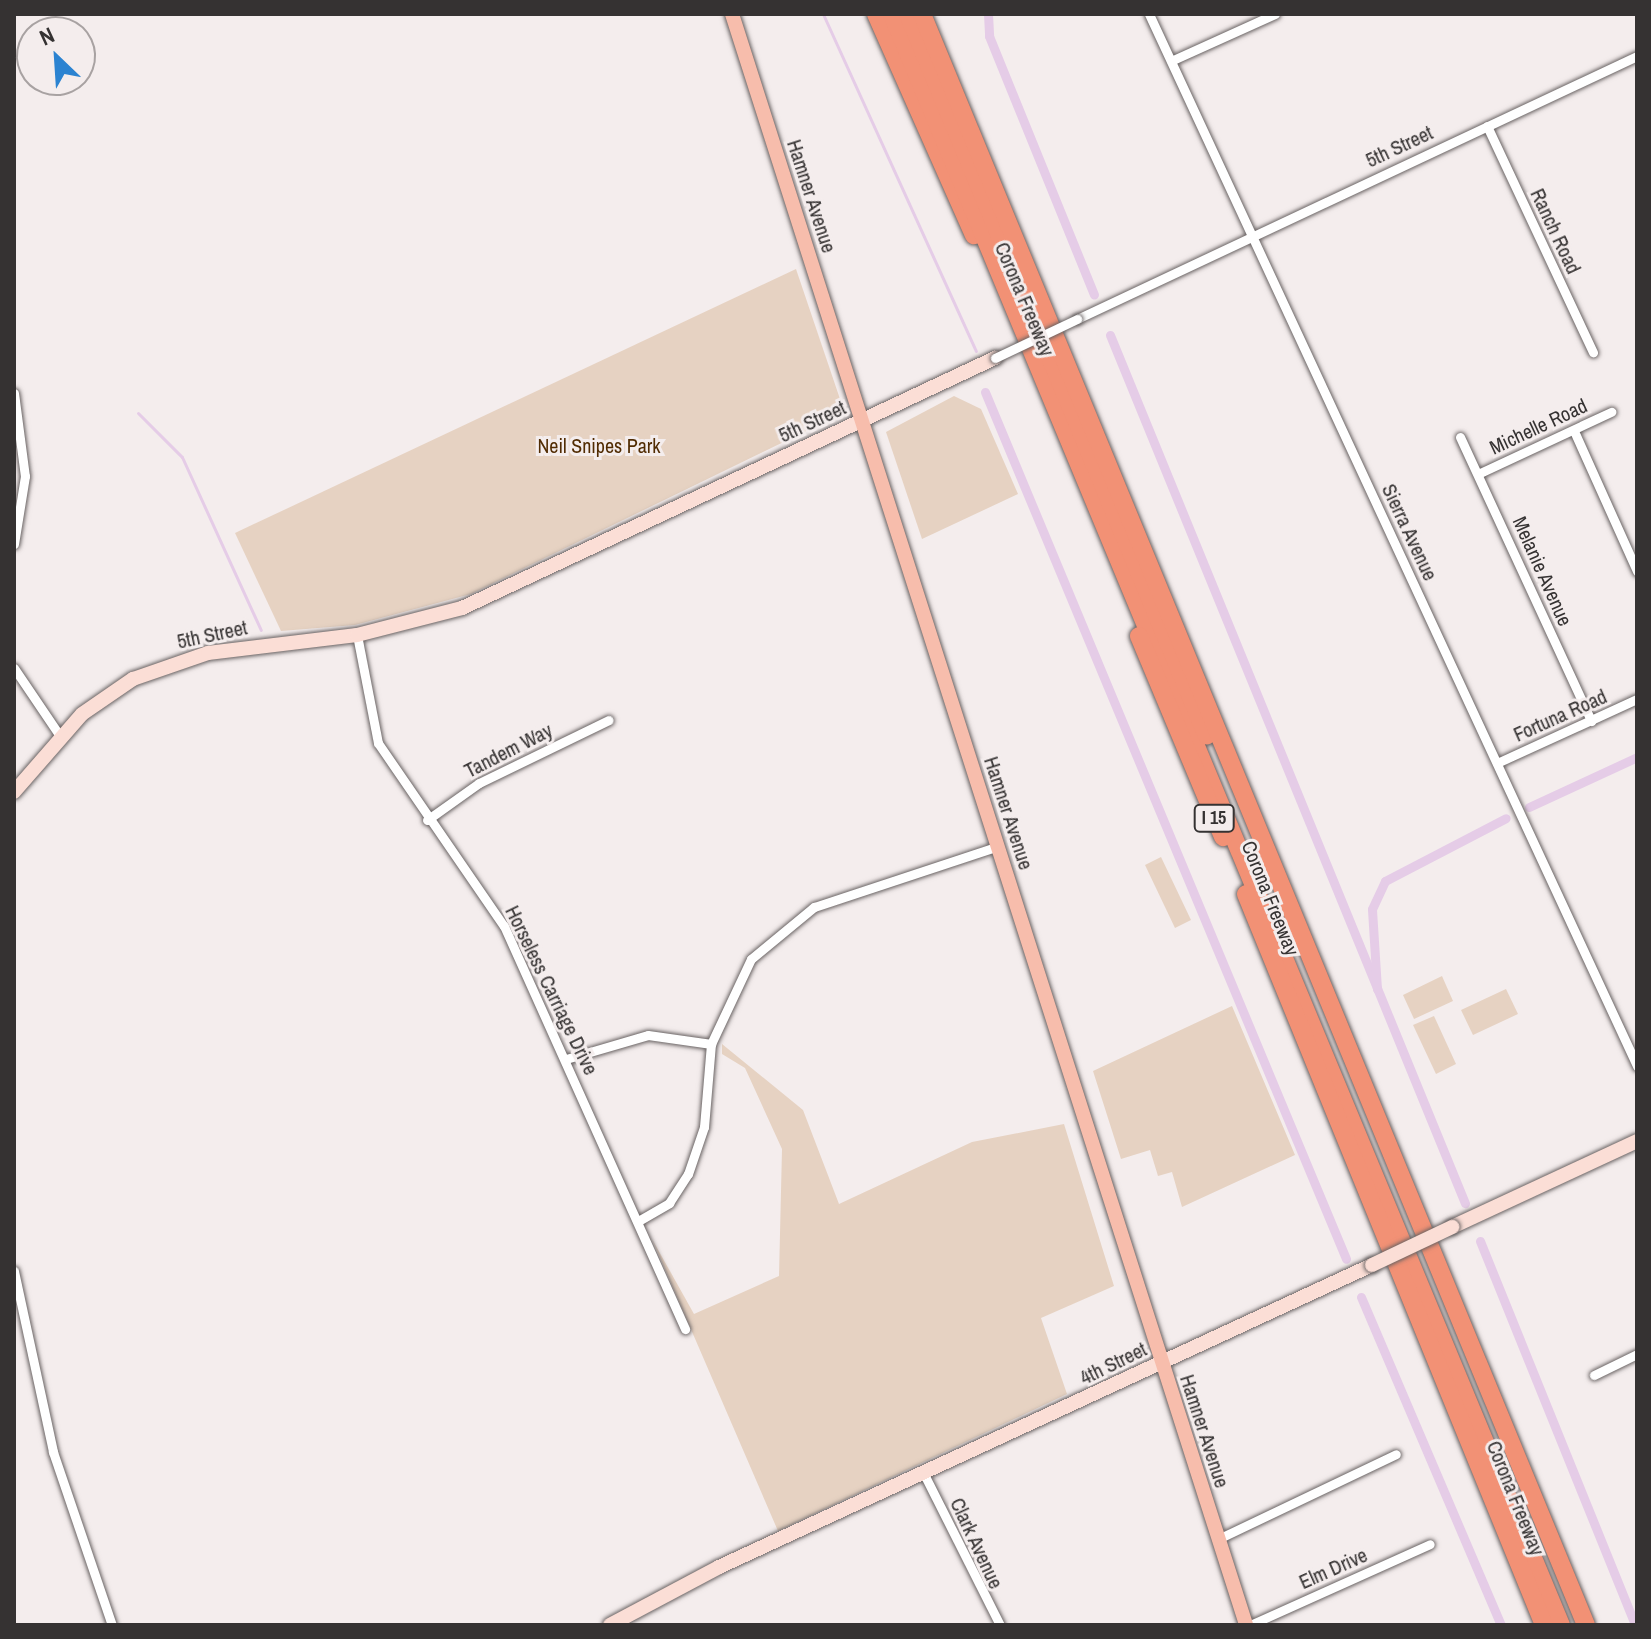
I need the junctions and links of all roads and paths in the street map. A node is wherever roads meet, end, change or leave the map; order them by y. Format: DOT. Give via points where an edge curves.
graph roads {
  1 [pos="732,14"];
  2 [pos="874,14"];
  3 [pos="892,14"];
  4 [pos="908,14"];
  5 [pos="922,14"];
  6 [pos="1149,14"];
  7 [pos="1275,14"];
  8 [pos="1637,56"];
  9 [pos="1173,60"];
  10 [pos="1487,126"];
  11 [pos="1249,239"];
  12 [pos="1593,352"];
  13 [pos="995,358"];
  14 [pos="14,393"];
  15 [pos="1611,412"];
  16 [pos="862,420"];
  17 [pos="1574,431"];
  18 [pos="1460,437"];
  19 [pos="1480,473"];
  20 [pos="14,544"];
  21 [pos="1637,571"];
  22 [pos="357,635"];
  23 [pos="14,668"];
  24 [pos="1637,699"];
  25 [pos="609,720"];
  26 [pos="1591,721"];
  27 [pos="60,736"];
  28 [pos="1497,763"];
  29 [pos="14,792"];
  30 [pos="1227,800"];
  31 [pos="427,820"];
  32 [pos="998,846"];
  33 [pos="1276,870"];
  34 [pos="1242,884"];
  35 [pos="711,1044"];
  36 [pos="566,1059"];
  37 [pos="1637,1066"];
  38 [pos="1637,1141"];
  39 [pos="640,1220"];
  40 [pos="14,1271"];
  41 [pos="685,1329"];
  42 [pos="1637,1354"];
  43 [pos="1162,1362"];
  44 [pos="1594,1375"];
  45 [pos="1396,1454"];
  46 [pos="925,1476"];
  47 [pos="1218,1539"];
  48 [pos="1430,1544"];
  49 [pos="619,1619"];
  50 [pos="112,1625"];
  51 [pos="1000,1625"];
  52 [pos="1248,1625"];
  53 [pos="1544,1625"];
  54 [pos="1561,1625"];
  55 [pos="1571,1625"];
  56 [pos="1586,1625"];
  1 -- 16 [label="main road, Hamner Avenue"];
  2 -- 34 [label="highway, Corona Freeway / I 15"];
  3 -- 30 [label="highway"];
  4 -- 30 [label="highway"];
  5 -- 33 [label="highway, Corona Freeway / I 15"];
  6 -- 9 [label="street, Sierra Avenue"];
  7 -- 9 [label="street"];
  8 -- 10 [label="street, 5th Street"];
  9 -- 11 [label="street, Sierra Avenue"];
  10 -- 11 [label="street, 5th Street"];
  10 -- 12 [label="street, Ranch Road"];
  11 -- 13 [label="street, 5th Street, bridge"];
  11 -- 28 [label="street, Sierra Avenue"];
  13 -- 16 [label="street, 5th Street"];
  14 -- 20 [label="street" via="25,476"];
  15 -- 17 [label="street, Michelle Road"];
  16 -- 22 [label="street, 5th Street" via="462,608"];
  16 -- 32 [label="main road, Hamner Avenue"];
  17 -- 19 [label="street, Michelle Road"];
  17 -- 21 [label="street"];
  18 -- 19 [label="street, Melanie Avenue"];
  19 -- 26 [label="street, Melanie Avenue"];
  22 -- 27 [label="street, 5th Street" via="185,659 107,695"];
  22 -- 31 [label="street, Horseless Carriage Drive" via="378,743"];
  23 -- 27 [label="street"];
  24 -- 26 [label="street, Fortuna Road"];
  25 -- 31 [label="street, Tandem Way" via="479,783"];
  26 -- 28 [label="street, Fortuna Road"];
  27 -- 29 [label="street, 5th Street"];
  28 -- 37 [label="street, Sierra Avenue"];
  30 -- 33 [label="highway"];
  30 -- 34 [label="highway, I 15"];
  30 -- 54 [label="highway"];
  30 -- 55 [label="highway"];
  31 -- 36 [label="street, Horseless Carriage Drive" via="504,926"];
  32 -- 35 [label="street" via="814,907 751,959"];
  32 -- 43 [label="main road, Hamner Avenue"];
  33 -- 56 [label="highway, Corona Freeway / I 15"];
  34 -- 53 [label="highway, Corona Freeway / I 15"];
  35 -- 36 [label="street" via="648,1035"];
  35 -- 39 [label="street" via="704,1127 688,1174 669,1203"];
  36 -- 39 [label="street, Horseless Carriage Drive"];
  38 -- 43 [label="street, 4th Street, bridge"];
  39 -- 41 [label="street, Horseless Carriage Drive"];
  40 -- 50 [label="street" via="53,1452"];
  42 -- 44 [label="street"];
  43 -- 46 [label="street, 4th Street"];
  43 -- 47 [label="main road, Hamner Avenue"];
  45 -- 47 [label="street"];
  46 -- 49 [label="street, 4th Street"];
  46 -- 51 [label="street, Clark Avenue"];
  47 -- 52 [label="main road, Hamner Avenue"];
  48 -- 52 [label="street, Elm Drive"];
}
